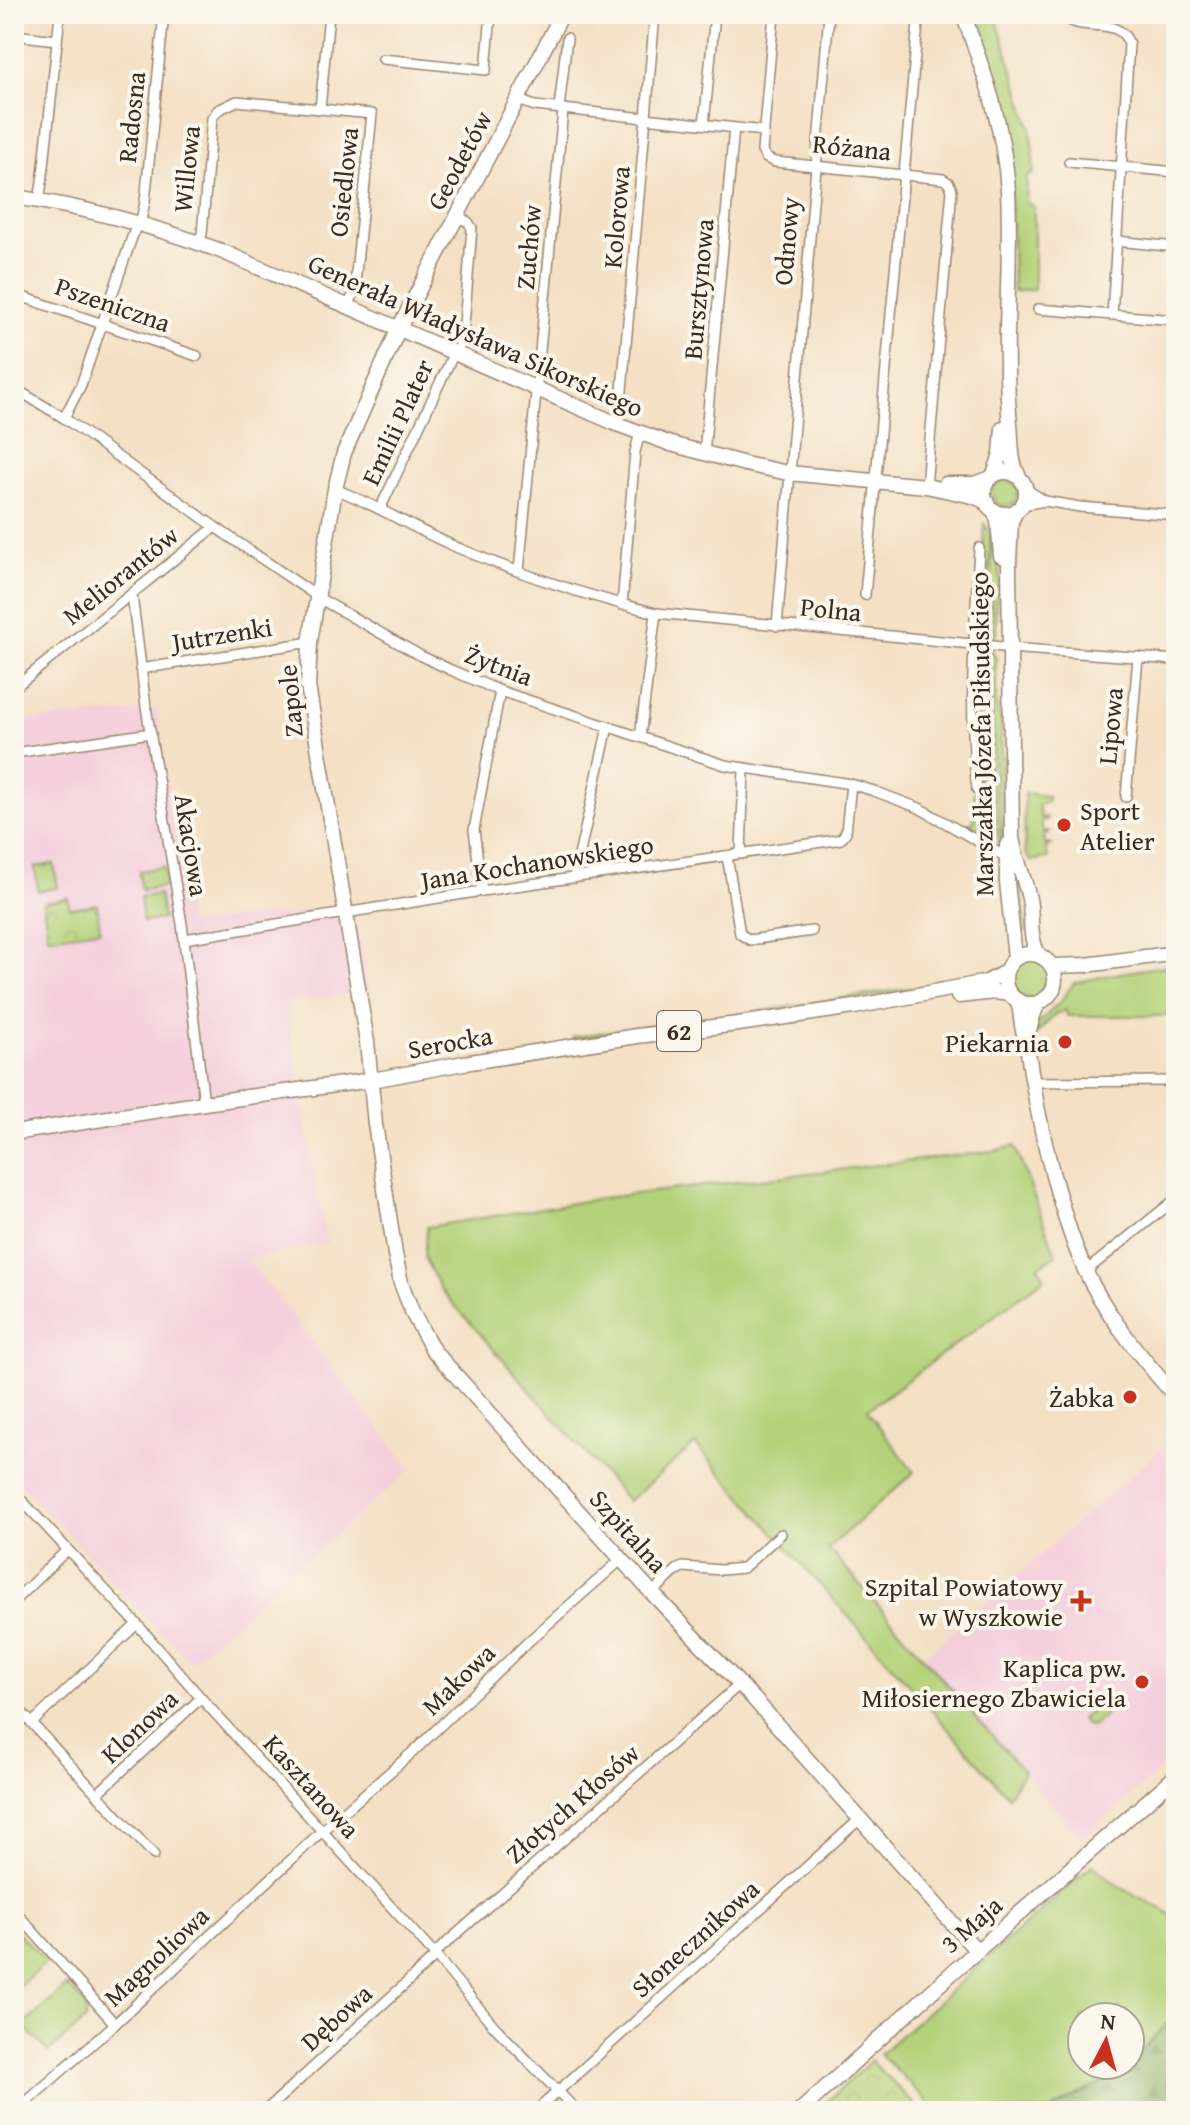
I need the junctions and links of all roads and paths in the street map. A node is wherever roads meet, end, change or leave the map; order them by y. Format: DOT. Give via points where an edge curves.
graph roads {
  1 [pos="60,14"];
  2 [pos="164,14"];
  3 [pos="329,14"];
  4 [pos="491,14"];
  5 [pos="562,14"];
  6 [pos="655,14"];
  7 [pos="715,14"];
  8 [pos="774,14"];
  9 [pos="829,14"];
  10 [pos="963,14"];
  11 [pos="1061,14"];
  12 [pos="918,23"];
  13 [pos="14,35"];
  14 [pos="567,38"];
  15 [pos="57,40"];
  16 [pos="383,59"];
  17 [pos="518,100"];
  18 [pos="320,109"];
  19 [pos="561,109"];
  20 [pos="646,119"];
  21 [pos="704,124"];
  22 [pos="734,128"];
  23 [pos="764,131"];
  24 [pos="1069,162"];
  25 [pos="815,166"];
  26 [pos="1122,167"];
  27 [pos="1176,172"];
  28 [pos="904,174"];
  29 [pos="14,197"];
  30 [pos="39,201"];
  31 [pos="457,216"];
  32 [pos="139,223"];
  33 [pos="1117,241"];
  34 [pos="199,243"];
  35 [pos="1176,247"];
  36 [pos="14,294"];
  37 [pos="348,306"];
  38 [pos="1038,309"];
  39 [pos="1112,315"];
  40 [pos="1176,320"];
  41 [pos="104,324"];
  42 [pos="399,328"];
  43 [pos="455,354"];
  44 [pos="197,356"];
  45 [pos="14,388"];
  46 [pos="536,389"];
  47 [pos="1007,404"];
  48 [pos="64,418"];
  49 [pos="617,424"];
  50 [pos="640,433"];
  51 [pos="704,454"];
  52 [pos="788,473"];
  53 [pos="992,477"];
  54 [pos="876,482"];
  55 [pos="1022,483"];
  56 [pos="926,486"];
  57 [pos="335,489"];
  58 [pos="1045,501"];
  59 [pos="990,506"];
  60 [pos="1019,508"];
  61 [pos="380,509"];
  62 [pos="1176,515"];
  63 [pos="215,527"];
  64 [pos="979,548"];
  65 [pos="519,571"];
  66 [pos="132,595"];
  67 [pos="865,595"];
  68 [pos="318,597"];
  69 [pos="622,605"];
  70 [pos="656,613"];
  71 [pos="777,626"];
  72 [pos="310,642"];
  73 [pos="974,645"];
  74 [pos="1006,648"];
  75 [pos="1138,657"];
  76 [pos="1176,660"];
  77 [pos="140,669"];
  78 [pos="14,688"];
  79 [pos="500,691"];
  80 [pos="608,727"];
  81 [pos="151,733"];
  82 [pos="640,737"];
  83 [pos="14,753"];
  84 [pos="744,768"];
  85 [pos="851,784"];
  86 [pos="977,790"];
  87 [pos="1126,797"];
  88 [pos="741,854"];
  89 [pos="727,856"];
  90 [pos="1007,857"];
  91 [pos="1020,869"];
  92 [pos="574,878"];
  93 [pos="482,891"];
  94 [pos="346,914"];
  95 [pos="812,931"];
  96 [pos="184,939"];
  97 [pos="1176,953"];
  98 [pos="1039,955"];
  99 [pos="1015,958"];
  100 [pos="1146,958"];
  101 [pos="1052,966"];
  102 [pos="1005,972"];
  103 [pos="1054,989"];
  104 [pos="1013,997"];
  105 [pos="894,1000"];
  106 [pos="1039,1003"];
  107 [pos="1026,1038"];
  108 [pos="372,1080"];
  109 [pos="1176,1081"];
  110 [pos="1031,1082"];
  111 [pos="204,1103"];
  112 [pos="14,1133"];
  113 [pos="1176,1199"];
  114 [pos="1086,1271"];
  115 [pos="1176,1397"];
  116 [pos="14,1492"];
  117 [pos="781,1534"];
  118 [pos="67,1550"];
  119 [pos="622,1559"];
  120 [pos="652,1593"];
  121 [pos="14,1601"];
  122 [pos="137,1624"];
  123 [pos="740,1684"];
  124 [pos="201,1698"];
  125 [pos="14,1704"];
  126 [pos="32,1723"];
  127 [pos="1176,1776"];
  128 [pos="97,1794"];
  129 [pos="861,1818"];
  130 [pos="323,1830"];
  131 [pos="154,1855"];
  132 [pos="14,1910"];
  133 [pos="977,1951"];
  134 [pos="435,1955"];
  135 [pos="115,2024"];
  136 [pos="559,2090"];
  137 [pos="16,2111"];
  138 [pos="265,2111"];
  139 [pos="536,2111"];
  140 [pos="577,2111"];
  141 [pos="800,2111"];
  1 -- 15 [label="street"];
  2 -- 32 [label="street, Radosna"];
  3 -- 18 [label="street"];
  4 -- 16 [label="street" via="486,70"];
  5 -- 17 [label="street, Geodetów"];
  6 -- 20 [label="street, Kolorowa"];
  7 -- 21 [label="street"];
  8 -- 23 [label="street"];
  9 -- 25 [label="street, Odnowy"];
  10 -- 47 [label="street" via="1005,153"];
  11 -- 26 [label="street" via="1075,24 1115,28 1128,39"];
  12 -- 28 [label="street"];
  13 -- 15 [label="street"];
  14 -- 19 [label="street, Zuchów"];
  15 -- 30 [label="street"];
  17 -- 19 [label="street"];
  17 -- 31 [label="street, Geodetów"];
  18 -- 34 [label="street, Willowa" via="243,100 218,110 212,118"];
  18 -- 37 [label="street, Osiedlowa" via="372,114 354,291"];
  19 -- 20 [label="street"];
  19 -- 46 [label="street, Zuchów"];
  20 -- 21 [label="street"];
  20 -- 49 [label="street, Kolorowa"];
  21 -- 22 [label="street"];
  22 -- 23 [label="street"];
  22 -- 51 [label="street, Bursztynowa"];
  23 -- 25 [label="street, Różana" via="766,158"];
  24 -- 26 [label="street"];
  25 -- 28 [label="street, Różana"];
  25 -- 52 [label="street, Odnowy"];
  26 -- 27 [label="street"];
  26 -- 33 [label="street"];
  28 -- 54 [label="street, Różana"];
  28 -- 56 [label="street" via="943,179 952,190"];
  29 -- 30 [label="street, Generała Władysława Sikorskiego"];
  30 -- 32 [label="street, Generała Władysława Sikorskiego"];
  31 -- 42 [label="street, Geodetów"];
  31 -- 43 [label="street, Emilii Plater" via="472,228 463,337"];
  32 -- 34 [label="street, Generała Władysława Sikorskiego"];
  32 -- 41 [label="street, Radosna"];
  33 -- 35 [label="street"];
  33 -- 39 [label="street"];
  34 -- 37 [label="street, Generała Władysława Sikorskiego"];
  36 -- 41 [label="street, Pszeniczna"];
  37 -- 42 [label="street, Generała Władysława Sikorskiego"];
  38 -- 39 [label="street"];
  39 -- 40 [label="street"];
  41 -- 44 [label="street, Pszeniczna"];
  41 -- 48 [label="street, Radosna"];
  42 -- 43 [label="street, Generała Władysława Sikorskiego"];
  42 -- 57 [label="street, Zapole" via="344,453"];
  43 -- 46 [label="street, Generała Władysława Sikorskiego"];
  43 -- 61 [label="street, Emilii Plater"];
  45 -- 48 [label="street, Żytnia"];
  46 -- 49 [label="street, Generała Władysława Sikorskiego"];
  46 -- 65 [label="street, Zuchów"];
  47 -- 53 [label="street" via="1001,454"];
  47 -- 55 [label="street" via="1014,469"];
  48 -- 63 [label="street, Żytnia"];
  49 -- 50 [label="street, Generała Władysława Sikorskiego"];
  50 -- 51 [label="street, Generała Władysława Sikorskiego"];
  50 -- 69 [label="street"];
  51 -- 52 [label="street, Generała Władysława Sikorskiego"];
  52 -- 54 [label="street, Generała Władysława Sikorskiego"];
  52 -- 71 [label="street, Odnowy"];
  53 -- 55 [label="street" via="1007,472"];
  53 -- 56 [label="street, Generała Władysława Sikorskiego" via="974,484"];
  53 -- 59 [label="street" via="985,490"];
  54 -- 56 [label="street, Generała Władysława Sikorskiego"];
  54 -- 67 [label="street, Różana"];
  55 -- 58 [label="street"];
  55 -- 60 [label="street" via="1026,495"];
  56 -- 59 [label="street, Generała Władysława Sikorskiego" via="973,496"];
  57 -- 61 [label="street, Polna"];
  57 -- 68 [label="street, Zapole"];
  58 -- 60 [label="street"];
  58 -- 62 [label="street"];
  59 -- 60 [label="street" via="1005,513"];
  59 -- 74 [label="street, Marszałka Józefa Piłsudskiego" via="998,521"];
  60 -- 74 [label="street, Marszałka Józefa Piłsudskiego" via="1010,531"];
  61 -- 65 [label="street, Polna" via="461,550"];
  63 -- 66 [label="street, Meliorantów"];
  63 -- 68 [label="street, Żytnia"];
  64 -- 73 [label="street"];
  65 -- 69 [label="street, Polna"];
  66 -- 77 [label="street, Akacjowa"];
  66 -- 78 [label="street, Meliorantów"];
  68 -- 72 [label="street, Zapole"];
  68 -- 79 [label="street, Żytnia" via="421,656"];
  69 -- 70 [label="street, Polna"];
  70 -- 71 [label="street, Polna"];
  70 -- 82 [label="street"];
  71 -- 73 [label="street, Polna"];
  72 -- 77 [label="street, Jutrzenki"];
  72 -- 94 [label="street, Zapole" via="308,686"];
  73 -- 74 [label="street, Polna"];
  73 -- 86 [label="street"];
  74 -- 75 [label="street, Polna"];
  74 -- 90 [label="street, Marszałka Józefa Piłsudskiego"];
  74 -- 91 [label="street, Marszałka Józefa Piłsudskiego" via="1012,837"];
  75 -- 76 [label="street, Polna"];
  75 -- 87 [label="street, Lipowa"];
  77 -- 81 [label="street, Akacjowa"];
  79 -- 80 [label="street, Żytnia"];
  79 -- 93 [label="street" via="474,830"];
  80 -- 82 [label="street, Żytnia"];
  80 -- 92 [label="street"];
  81 -- 83 [label="street"];
  81 -- 96 [label="street, Akacjowa"];
  82 -- 84 [label="street, Żytnia"];
  84 -- 85 [label="street, Żytnia"];
  84 -- 88 [label="street"];
  85 -- 88 [label="street, Jana Kochanowskiego" via="847,829 841,839"];
  85 -- 90 [label="street, Żytnia" via="919,808"];
  88 -- 89 [label="street, Jana Kochanowskiego"];
  89 -- 92 [label="street, Jana Kochanowskiego"];
  89 -- 95 [label="street" via="740,934 750,940"];
  90 -- 91 [label="street, Żytnia"];
  90 -- 99 [label="street, Marszałka Józefa Piłsudskiego"];
  91 -- 98 [label="street, Marszałka Józefa Piłsudskiego"];
  92 -- 93 [label="street, Jana Kochanowskiego"];
  93 -- 94 [label="street, Jana Kochanowskiego"];
  94 -- 96 [label="street, Jana Kochanowskiego"];
  94 -- 108 [label="street, Zapole"];
  96 -- 111 [label="street, Akacjowa"];
  97 -- 100 [label="street"];
  98 -- 99 [label="street"];
  98 -- 101 [label="street"];
  99 -- 102 [label="street"];
  100 -- 101 [label="street"];
  100 -- 103 [label="street" via="1073,976"];
  101 -- 103 [label="street"];
  102 -- 104 [label="street"];
  102 -- 105 [label="street, Serocka / 62" via="990,981"];
  103 -- 106 [label="street"];
  104 -- 105 [label="street, Serocka / 62" via="987,993"];
  104 -- 106 [label="street, 62"];
  104 -- 107 [label="street"];
  105 -- 108 [label="street, Serocka / 62"];
  106 -- 107 [label="street"];
  107 -- 110 [label="street"];
  108 -- 111 [label="street, Serocka / 62"];
  108 -- 119 [label="street, Szpitalna" via="395,1254 413,1314 433,1350"];
  109 -- 110 [label="street"];
  110 -- 114 [label="street" via="1068,1232"];
  111 -- 112 [label="street, Serocka / 62"];
  113 -- 114 [label="street"];
  114 -- 115 [label="street" via="1111,1314"];
  116 -- 118 [label="street, Kasztanowa"];
  117 -- 120 [label="street" via="743,1568 683,1567"];
  118 -- 121 [label="street"];
  118 -- 122 [label="street, Kasztanowa"];
  119 -- 120 [label="street, Szpitalna"];
  119 -- 130 [label="street, Makowa"];
  120 -- 123 [label="street, Szpitalna"];
  122 -- 124 [label="street, Kasztanowa"];
  122 -- 126 [label="street"];
  123 -- 129 [label="street, Szpitalna"];
  123 -- 134 [label="street, Złotych Kłosów"];
  124 -- 128 [label="street, Klonowa"];
  124 -- 130 [label="street, Kasztanowa"];
  125 -- 126 [label="street"];
  126 -- 128 [label="street"];
  127 -- 133 [label="street, 3 Maja"];
  128 -- 131 [label="street, Klonowa"];
  129 -- 133 [label="street, Szpitalna"];
  129 -- 136 [label="street, Słonecznikowa"];
  130 -- 134 [label="street, Kasztanowa"];
  130 -- 135 [label="street, Magnoliowa"];
  132 -- 135 [label="street"];
  133 -- 141 [label="street, 3 Maja"];
  134 -- 136 [label="street, Kasztanowa" via="494,2026"];
  134 -- 138 [label="street, Dębowa"];
  135 -- 137 [label="street, Magnoliowa"];
  136 -- 139 [label="street, Słonecznikowa"];
  136 -- 140 [label="street, Kasztanowa"];
}
